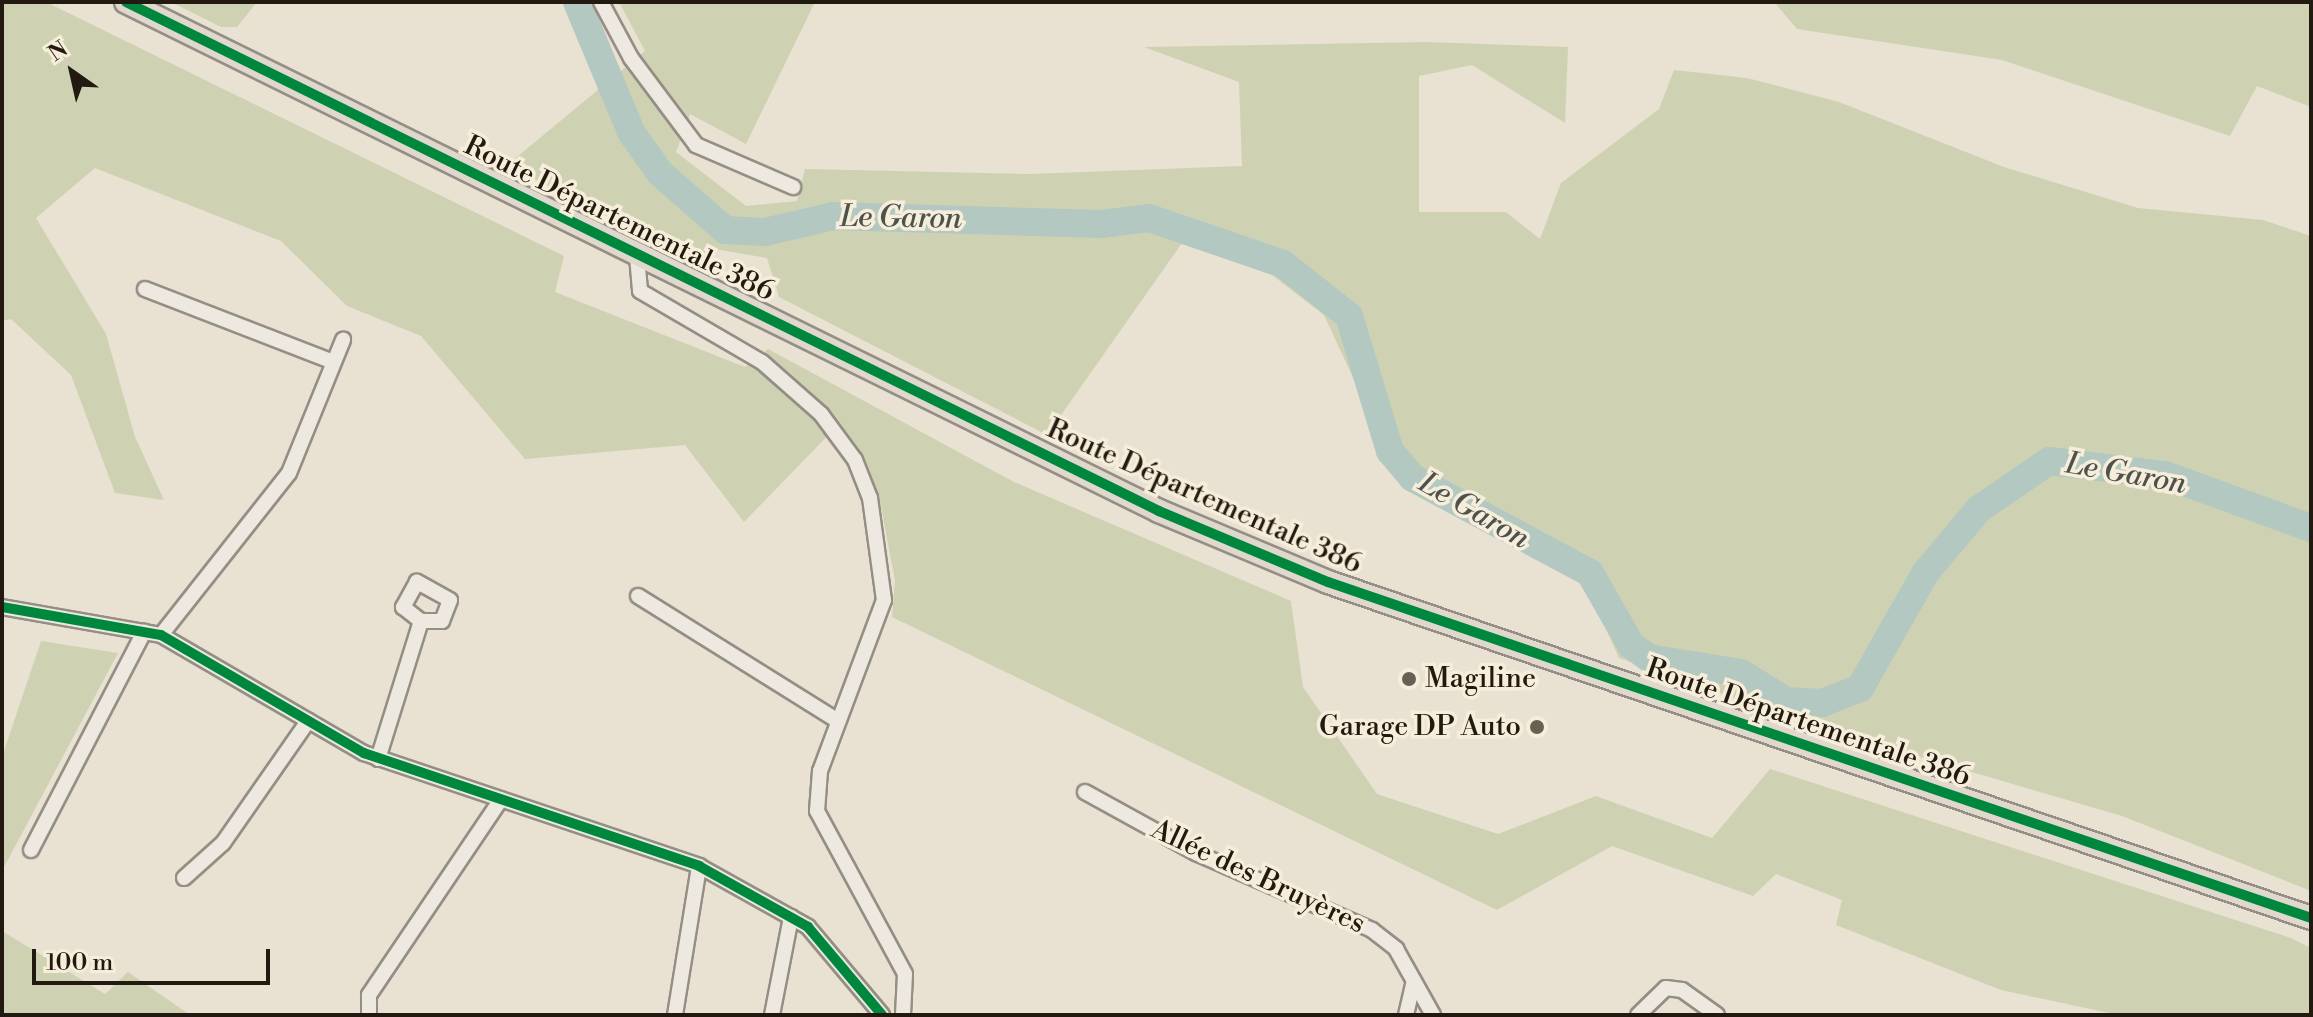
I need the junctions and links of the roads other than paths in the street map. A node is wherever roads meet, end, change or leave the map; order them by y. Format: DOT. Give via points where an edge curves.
graph roads {
  1 [pos="126,2"];
  2 [pos="601,2"];
  3 [pos="793,187"];
  4 [pos="637,256"];
  5 [pos="145,289"];
  6 [pos="343,340"];
  7 [pos="333,362"];
  8 [pos="638,596"];
  9 [pos="2,607"];
  10 [pos="421,621"];
  11 [pos="144,632"];
  12 [pos="161,635"];
  13 [pos="308,721"];
  14 [pos="838,721"];
  15 [pos="378,759"];
  16 [pos="1085,792"];
  17 [pos="501,799"];
  18 [pos="31,850"];
  19 [pos="699,866"];
  20 [pos="184,878"];
  21 [pos="791,917"];
  22 [pos="2311,918"];
  23 [pos="1414,981"];
  24 [pos="369,1015"];
  25 [pos="675,1015"];
  26 [pos="772,1015"];
  27 [pos="882,1015"];
  28 [pos="903,1015"];
  29 [pos="1406,1015"];
  30 [pos="1433,1015"];
  31 [pos="1638,1015"];
  32 [pos="1717,1015"];
  1 -- 4 [label="main road, Route Départementale 386"];
  2 -- 3 [label="street" via="631,58 696,145"];
  4 -- 14 [label="street" via="640,291 762,362 821,414 855,460 881,544 884,600"];
  4 -- 22 [label="main road, Route Départementale 386" via="1159,511 1328,582"];
  5 -- 7 [label="street"];
  6 -- 7 [label="street"];
  7 -- 12 [label="street" via="289,473"];
  8 -- 14 [label="street"];
  9 -- 11 [label="street"];
  10 -- 15 [label="street"];
  11 -- 12 [label="street"];
  11 -- 18 [label="street"];
  12 -- 13 [label="street"];
  13 -- 15 [label="street"];
  13 -- 20 [label="street" via="223,843"];
  14 -- 28 [label="street" via="820,771 817,811 905,974"];
  15 -- 17 [label="street"];
  16 -- 23 [label="street, Allée des Bruyères" via="1196,853 1372,930 1396,949"];
  17 -- 19 [label="street"];
  17 -- 24 [label="street" via="369,995"];
  19 -- 21 [label="street"];
  19 -- 25 [label="street"];
  21 -- 26 [label="street"];
  21 -- 27 [label="street" via="828,944"];
  23 -- 29 [label="street"];
  23 -- 30 [label="street, Allée des Bruyères"];
  31 -- 32 [label="street" via="1666,988 1682,990"];
}
